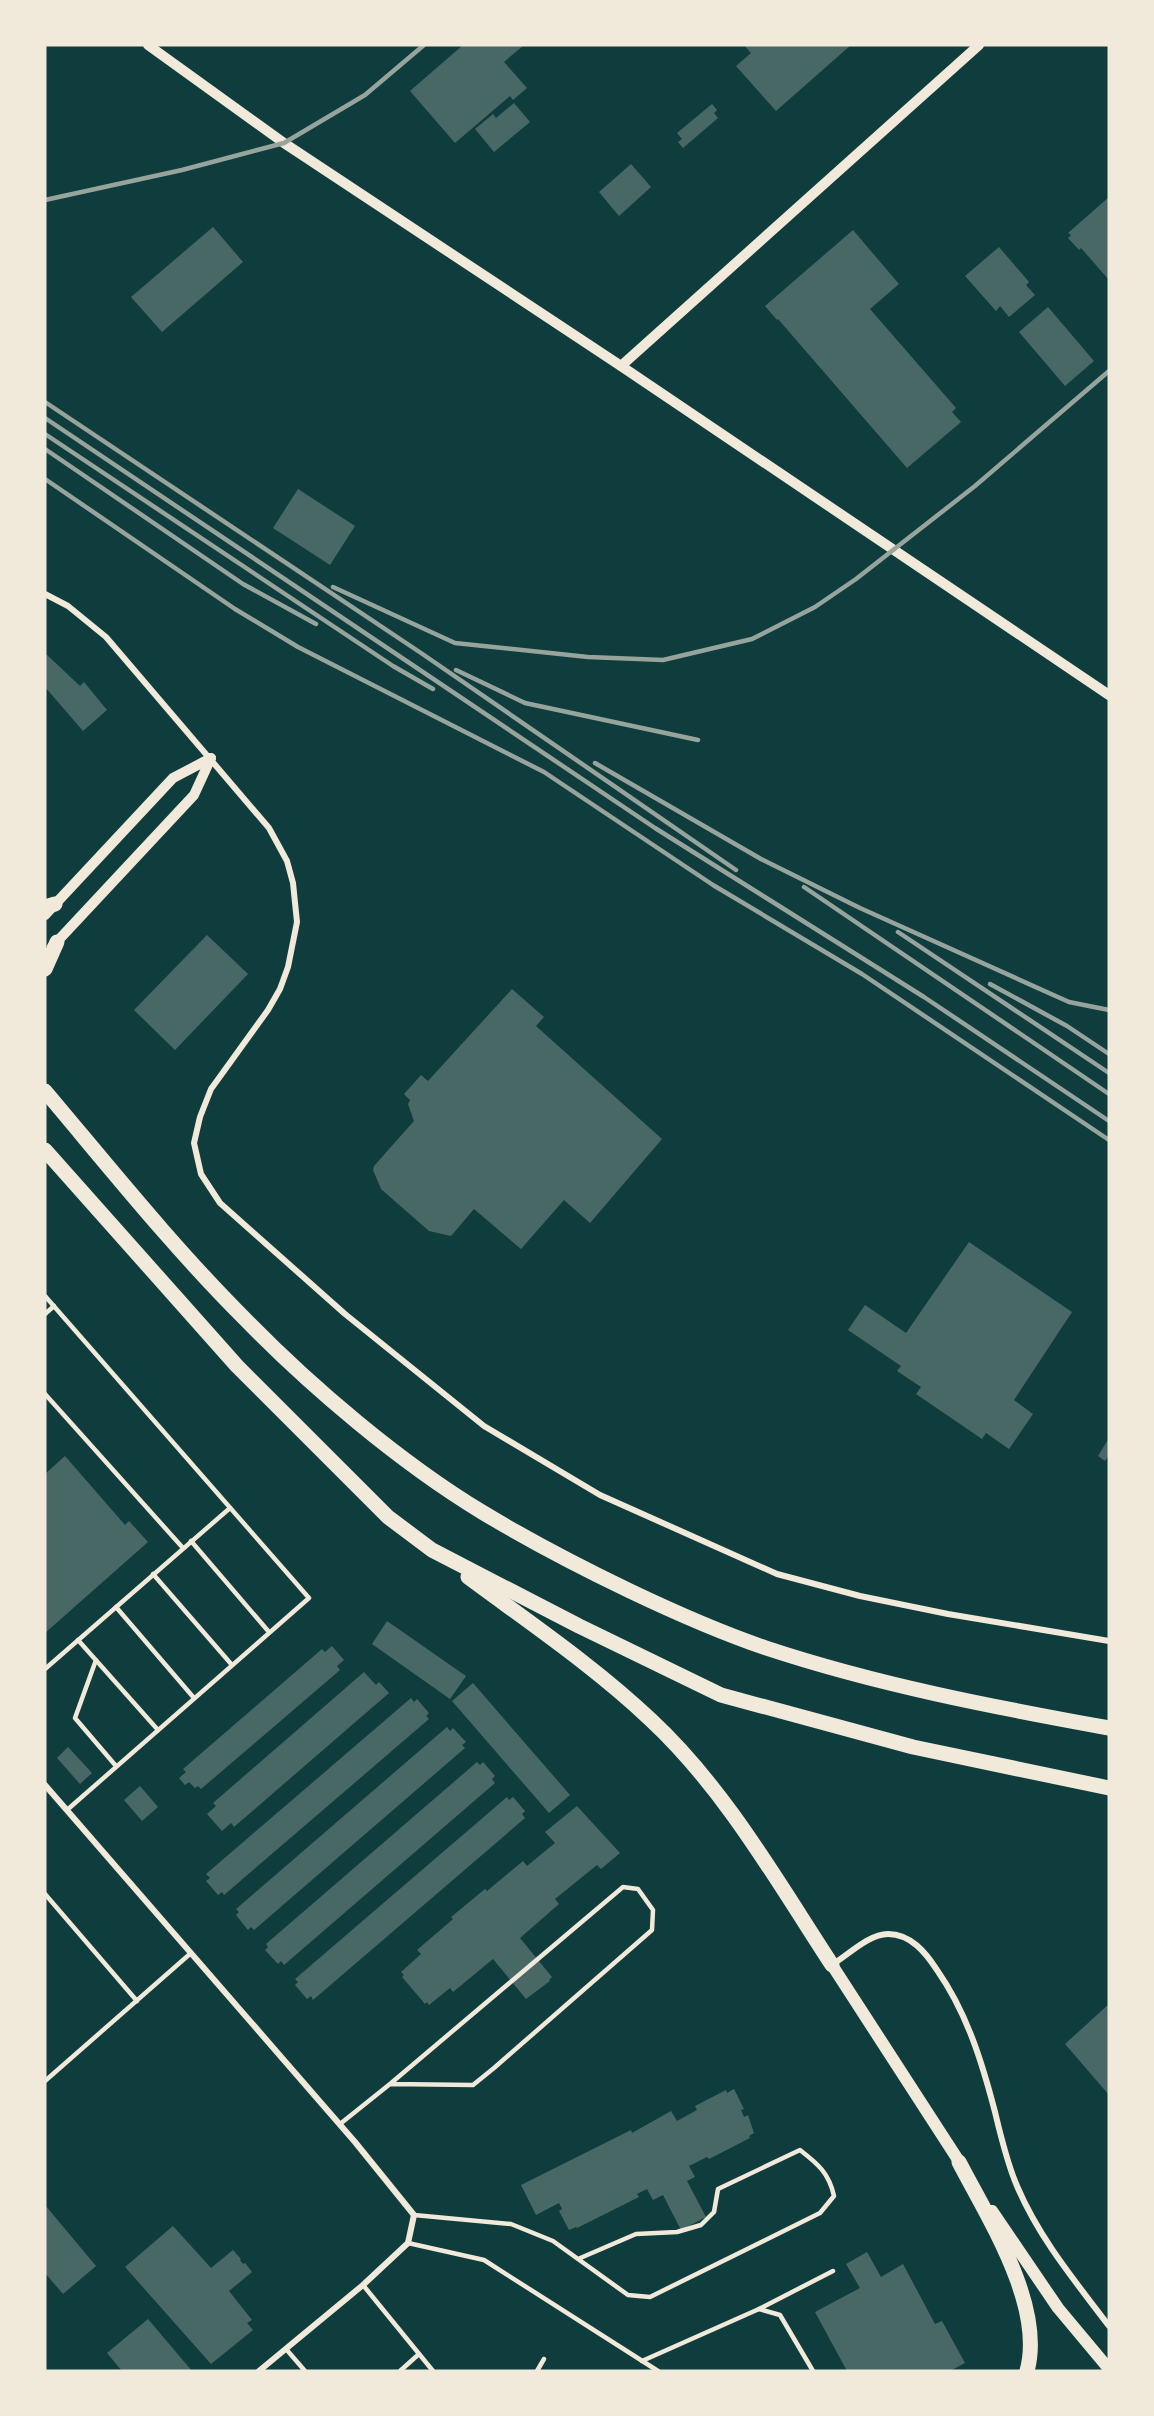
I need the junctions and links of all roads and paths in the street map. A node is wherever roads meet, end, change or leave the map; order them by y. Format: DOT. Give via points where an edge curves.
graph roads {
  1 [pos="148,45"];
  2 [pos="979,45"];
  3 [pos="621,366"];
  4 [pos="45,594"];
  5 [pos="1109,694"];
  6 [pos="211,758"];
  7 [pos="48,908"];
  8 [pos="57,942"];
  9 [pos="45,955"];
  10 [pos="45,969"];
  11 [pos="45,1081"];
  12 [pos="45,1091"];
  13 [pos="64,1114"];
  14 [pos="45,1150"];
  15 [pos="45,1162"];
  16 [pos="70,1178"];
  17 [pos="45,1296"];
  18 [pos="54,1306"];
  19 [pos="45,1314"];
  20 [pos="45,1394"];
  21 [pos="230,1508"];
  22 [pos="191,1541"];
  23 [pos="183,1548"];
  24 [pos="432,1550"];
  25 [pos="153,1574"];
  26 [pos="116,1607"];
  27 [pos="269,1632"];
  28 [pos="78,1640"];
  29 [pos="1109,1641"];
  30 [pos="96,1660"];
  31 [pos="232,1665"];
  32 [pos="45,1669"];
  33 [pos="194,1698"];
  34 [pos="1109,1728"];
  35 [pos="158,1730"];
  36 [pos="116,1766"];
  37 [pos="45,1786"];
  38 [pos="1109,1788"];
  39 [pos="67,1810"];
  40 [pos="45,1894"];
  41 [pos="191,1953"];
  42 [pos="832,1965"];
  43 [pos="137,2001"];
  44 [pos="45,2080"];
  45 [pos="390,2084"];
  46 [pos="340,2124"];
  47 [pos="959,2162"];
  48 [pos="414,2215"];
  49 [pos="408,2243"];
  50 [pos="578,2259"];
  51 [pos="833,2271"];
  52 [pos="363,2285"];
  53 [pos="759,2308"];
  54 [pos="1109,2326"];
  55 [pos="286,2349"];
  56 [pos="419,2354"];
  57 [pos="544,2359"];
  58 [pos="642,2361"];
  59 [pos="1109,2368"];
  60 [pos="259,2371"];
  61 [pos="305,2371"];
  62 [pos="399,2371"];
  63 [pos="433,2371"];
  64 [pos="537,2371"];
  65 [pos="658,2371"];
  66 [pos="813,2371"];
  67 [pos="1027,2371"];
  1 -- 3 [label="street" via="284,143"];
  2 -- 3 [label="street"];
  3 -- 5 [label="street"];
  4 -- 6 [label="street" via="68,606 106,638"];
  6 -- 7 [label="street" via="173,778"];
  6 -- 8 [label="street" via="194,795"];
  6 -- 29 [label="street" via="279,844 293,883 297,922 280,989 212,1089 200,1117 194,1143 198,1163 220,1203 345,1314 484,1426 600,1495 777,1574 948,1614"];
  8 -- 9 [label="street"];
  8 -- 10 [label="highway"];
  11 -- 13 [label="highway"];
  12 -- 13 [label="highway"];
  13 -- 34 [label="highway" via="244,1319 366,1428 481,1511 551,1551 682,1616 763,1647 919,1691"];
  14 -- 16 [label="highway"];
  15 -- 16 [label="highway"];
  16 -- 24 [label="highway" via="237,1366 388,1517"];
  17 -- 18 [label="lane"];
  18 -- 19 [label="lane"];
  18 -- 21 [label="lane"];
  20 -- 23 [label="lane"];
  21 -- 22 [label="lane"];
  21 -- 27 [label="lane" via="309,1598"];
  22 -- 23 [label="lane"];
  22 -- 27 [label="lane"];
  23 -- 25 [label="lane"];
  24 -- 38 [label="highway" via="721,1695 913,1747"];
  24 -- 42 [label="highway" via="604,1679 652,1720 727,1808"];
  25 -- 26 [label="lane"];
  25 -- 31 [label="lane"];
  26 -- 28 [label="lane"];
  26 -- 33 [label="lane"];
  27 -- 31 [label="lane"];
  28 -- 30 [label="lane"];
  28 -- 32 [label="lane"];
  30 -- 35 [label="lane"];
  30 -- 36 [label="lane" via="75,1718"];
  31 -- 33 [label="lane"];
  33 -- 35 [label="lane"];
  35 -- 36 [label="lane"];
  36 -- 39 [label="lane"];
  37 -- 39 [label="street"];
  39 -- 41 [label="street"];
  40 -- 43 [label="lane"];
  41 -- 43 [label="lane"];
  41 -- 46 [label="street"];
  42 -- 47 [label="main road"];
  42 -- 54 [label="street" via="885,1934 911,1941 927,1955 961,2010 973,2040 1016,2184 1032,2220"];
  43 -- 44 [label="lane"];
  45 -- 45 [label="lane" via="473,2085 495,2068 652,1930 653,1910 639,1889 623,1887"];
  45 -- 46 [label="lane"];
  46 -- 48 [label="street"];
  47 -- 59 [label="main road" via="1058,2308"];
  47 -- 67 [label="highway" via="1014,2269 1024,2297 1030,2360"];
  48 -- 49 [label="street"];
  48 -- 50 [label="lane" via="511,2224 553,2241"];
  49 -- 52 [label="street"];
  49 -- 58 [label="lane" via="484,2260"];
  50 -- 50 [label="lane" via="628,2295 650,2297 820,2213 834,2196 830,2180 800,2150 718,2189 714,2212 701,2225 677,2232 636,2234"];
  51 -- 53 [label="lane"];
  52 -- 55 [label="street"];
  52 -- 56 [label="lane"];
  53 -- 58 [label="lane"];
  53 -- 66 [label="lane" via="780,2315"];
  55 -- 60 [label="street"];
  55 -- 61 [label="lane"];
  56 -- 62 [label="lane"];
  56 -- 63 [label="lane"];
  57 -- 64 [label="lane"];
  58 -- 65 [label="lane"];
}
